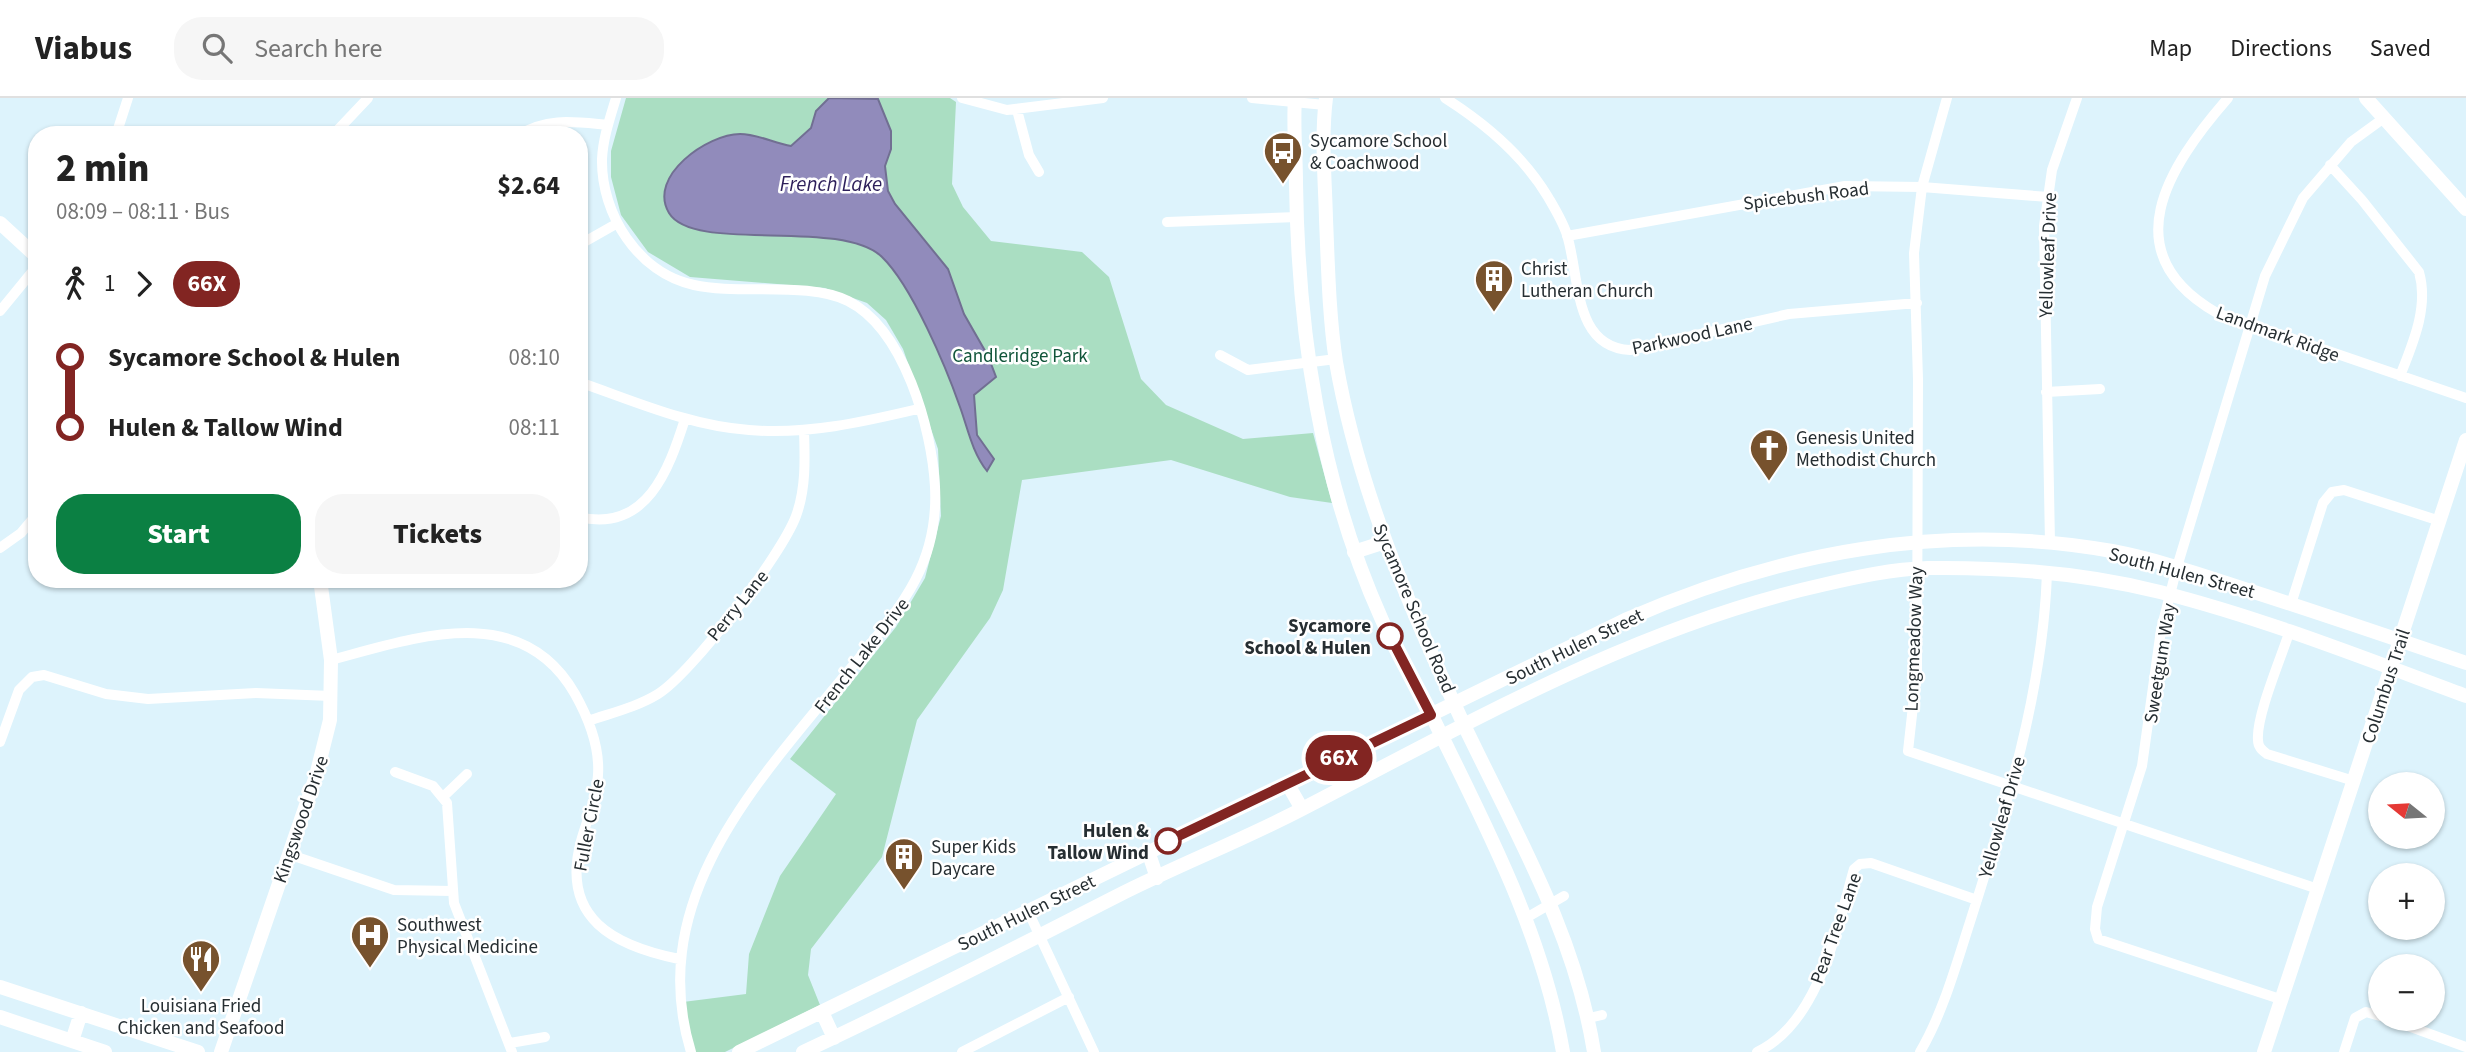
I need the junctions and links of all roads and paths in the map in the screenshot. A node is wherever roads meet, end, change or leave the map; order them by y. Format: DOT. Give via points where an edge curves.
graph roads {
  1 [pos="128,98"];
  2 [pos="368,98"];
  3 [pos="616,98"];
  4 [pos="962,98"];
  5 [pos="1102,98"];
  6 [pos="1252,98"];
  7 [pos="1445,98"];
  8 [pos="1947,98"];
  9 [pos="2077,98"];
  10 [pos="2228,98"];
  11 [pos="2366,98"];
  12 [pos="1295,100"];
  13 [pos="1326,102"];
  14 [pos="1017,110"];
  15 [pos="2384,118"];
  16 [pos="608,125"];
  17 [pos="119,126"];
  18 [pos="342,126"];
  19 [pos="534,126"];
  20 [pos="2329,165"];
  21 [pos="1039,172"];
  22 [pos="1922,187"];
  23 [pos="2048,197"];
  24 [pos="2466,209"];
  25 [pos="1297,217"];
  26 [pos="1167,222"];
  27 [pos="0,223"];
  28 [pos="617,224"];
  29 [pos="1567,236"];
  30 [pos="588,240"];
  31 [pos="28,249"];
  32 [pos="28,277"];
  33 [pos="1916,303"];
  34 [pos="0,311"];
  35 [pos="2251,326"];
  36 [pos="1220,355"];
  37 [pos="1336,359"];
  38 [pos="1310,364"];
  39 [pos="2400,376"];
  40 [pos="588,386"];
  41 [pos="2100,388"];
  42 [pos="2046,392"];
  43 [pos="2466,398"];
  44 [pos="918,410"];
  45 [pos="685,419"];
  46 [pos="804,431"];
  47 [pos="2466,440"];
  48 [pos="588,519"];
  49 [pos="2440,521"];
  50 [pos="28,524"];
  51 [pos="1385,542"];
  52 [pos="1918,542"];
  53 [pos="2050,543"];
  54 [pos="0,548"];
  55 [pos="1354,552"];
  56 [pos="2177,567"];
  57 [pos="1916,569"];
  58 [pos="2047,573"];
  59 [pos="321,588"];
  60 [pos="2170,595"];
  61 [pos="2291,604"];
  62 [pos="1659,605"];
  63 [pos="1669,630"];
  64 [pos="2289,633"];
  65 [pos="2401,640"];
  66 [pos="331,660"];
  67 [pos="2466,663"];
  68 [pos="2391,668"];
  69 [pos="331,696"];
  70 [pos="2466,696"];
  71 [pos="1454,702"];
  72 [pos="1431,715"];
  73 [pos="588,720"];
  74 [pos="1464,724"];
  75 [pos="1441,736"];
  76 [pos="0,742"];
  77 [pos="395,772"];
  78 [pos="467,774"];
  79 [pos="2354,781"];
  80 [pos="1287,783"];
  81 [pos="2010,787"];
  82 [pos="444,796"];
  83 [pos="1302,809"];
  84 [pos="2124,825"];
  85 [pos="1149,851"];
  86 [pos="288,854"];
  87 [pos="1157,878"];
  88 [pos="2318,889"];
  89 [pos="453,891"];
  90 [pos="1564,896"];
  91 [pos="1977,900"];
  92 [pos="1551,905"];
  93 [pos="1028,911"];
  94 [pos="1526,918"];
  95 [pos="1039,936"];
  96 [pos="679,959"];
  97 [pos="0,987"];
  98 [pos="1069,997"];
  99 [pos="2280,999"];
  100 [pos="822,1012"];
  101 [pos="81,1013"];
  102 [pos="2368,1013"];
  103 [pos="0,1017"];
  104 [pos="2422,1031"];
  105 [pos="545,1037"];
  106 [pos="834,1038"];
  107 [pos="72,1041"];
  108 [pos="511,1047"];
  109 [pos="2466,1047"];
  110 [pos="105,1052"];
  111 [pos="198,1052"];
  112 [pos="221,1052"];
  113 [pos="691,1052"];
  114 [pos="739,1052"];
  115 [pos="803,1052"];
  116 [pos="962,1052"];
  117 [pos="1094,1052"];
  118 [pos="1563,1052"];
  119 [pos="1594,1052"];
  120 [pos="1757,1052"];
  121 [pos="1920,1052"];
  122 [pos="2264,1052"];
  123 [pos="2344,1052"];
  1 -- 17 [label="street"];
  2 -- 18 [label="street"];
  3 -- 16 [label="street, French Lake Drive"];
  4 -- 14 [label="street"];
  5 -- 14 [label="street"];
  6 -- 12 [label="street"];
  7 -- 29 [label="street, Parkwood Lane" via="1526,165"];
  8 -- 22 [label="street, Longmeadow Way"];
  9 -- 23 [label="street, Yellowleaf Drive" via="2058,146"];
  10 -- 35 [label="street, Landmark Ridge" via="2185,154 2162,199 2160,242 2165,262 2185,293 2217,313"];
  11 -- 15 [label="main road"];
  12 -- 13 [label="street"];
  12 -- 25 [label="main road, Sycamore School Road"];
  13 -- 37 [label="main road, Sycamore School Road" via="1323,160"];
  14 -- 21 [label="street" via="1029,155"];
  15 -- 20 [label="street, Sweetgum Way"];
  15 -- 24 [label="main road"];
  16 -- 19 [label="street" via="552,121"];
  16 -- 28 [label="street, French Lake Drive" via="602,173"];
  20 -- 35 [label="street, Sweetgum Way" via="2289,221 2265,276"];
  20 -- 39 [label="street" via="2419,272 2423,286 2420,316"];
  22 -- 23 [label="street, Spicebush Road"];
  22 -- 29 [label="street, Spicebush Road" via="1845,186 1807,191"];
  22 -- 33 [label="street, Longmeadow Way" via="1914,253"];
  23 -- 42 [label="street, Yellowleaf Drive" via="2043,281"];
  25 -- 26 [label="street"];
  25 -- 38 [label="main road, Sycamore School Road"];
  27 -- 31 [label="main road"];
  28 -- 30 [label="street"];
  28 -- 44 [label="street, French Lake Drive" via="648,262 668,277 695,286 833,296 856,306 876,321 891,341"];
  29 -- 33 [label="street, Parkwood Lane" via="1586,320 1594,335 1616,350 1630,351 1789,314"];
  32 -- 34 [label="street"];
  33 -- 52 [label="street, Longmeadow Way"];
  35 -- 39 [label="street, Landmark Ridge"];
  35 -- 56 [label="street, Sweetgum Way"];
  36 -- 38 [label="street" via="1248,370"];
  37 -- 38 [label="street"];
  37 -- 51 [label="main road, Sycamore School Road" via="1348,418"];
  38 -- 55 [label="main road, Sycamore School Road" via="1321,436"];
  39 -- 43 [label="street, Landmark Ridge"];
  40 -- 45 [label="street"];
  41 -- 42 [label="street"];
  42 -- 53 [label="street, Yellowleaf Drive"];
  44 -- 46 [label="street"];
  44 -- 96 [label="street, French Lake Drive" via="933,455 935,494 929,546 915,586 764,776 725,834 685,924"];
  45 -- 46 [label="street" via="746,430"];
  45 -- 48 [label="street" via="664,479 652,494 617,516"];
  46 -- 73 [label="street, Perry Lane" via="805,468 796,515 769,566 669,686 635,705"];
  47 -- 49 [label="main road, Columbus Trail"];
  49 -- 61 [label="street" via="2343,489 2332,492 2323,503"];
  49 -- 65 [label="main road, Columbus Trail"];
  50 -- 54 [label="street"];
  51 -- 55 [label="main road"];
  51 -- 71 [label="main road, Sycamore School Road"];
  52 -- 53 [label="main road, South Hulen Street"];
  52 -- 57 [label="street, Longmeadow Way"];
  52 -- 62 [label="main road, South Hulen Street" via="1791,561"];
  53 -- 56 [label="main road, South Hulen Street"];
  55 -- 72 [label="main road, Sycamore School Road" via="1382,621"];
  56 -- 60 [label="street, Sweetgum Way"];
  56 -- 61 [label="main road, South Hulen Street"];
  57 -- 58 [label="main road, South Hulen Street"];
  57 -- 63 [label="main road, South Hulen Street" via="1799,590"];
  57 -- 81 [label="street, Longmeadow Way" via="1917,670 1908,751"];
  58 -- 60 [label="main road, South Hulen Street"];
  58 -- 81 [label="street, Yellowleaf Drive" via="2035,684"];
  59 -- 66 [label="main road, Kingswood Drive"];
  60 -- 64 [label="main road, South Hulen Street"];
  60 -- 84 [label="street, Sweetgum Way" via="2155,663 2142,766"];
  61 -- 65 [label="main road, South Hulen Street"];
  62 -- 63 [label="main road"];
  62 -- 71 [label="main road, South Hulen Street"];
  63 -- 74 [label="main road, South Hulen Street"];
  64 -- 68 [label="main road, South Hulen Street"];
  64 -- 79 [label="street" via="2262,720 2260,748"];
  65 -- 67 [label="main road, South Hulen Street"];
  65 -- 68 [label="main road, Columbus Trail"];
  66 -- 69 [label="main road, Kingswood Drive"];
  66 -- 73 [label="street, Fuller Circle" via="417,637 455,632 504,637 550,664 571,687"];
  68 -- 70 [label="main road, South Hulen Street"];
  68 -- 79 [label="main road, Columbus Trail"];
  69 -- 76 [label="street" via="256,692 148,699 106,694 44,675 32,677 19,690"];
  69 -- 86 [label="main road, Kingswood Drive" via="317,771"];
  71 -- 72 [label="main road, South Hulen Street"];
  71 -- 74 [label="main road, Sycamore School Road"];
  72 -- 75 [label="main road, Sycamore School Road"];
  72 -- 80 [label="main road, South Hulen Street"];
  73 -- 96 [label="street, Fuller Circle" via="598,773 577,864 581,900 600,929 614,939 646,953"];
  74 -- 75 [label="main road, South Hulen Street"];
  74 -- 92 [label="main road, Sycamore School Road"];
  75 -- 83 [label="main road, South Hulen Street"];
  75 -- 94 [label="main road, Sycamore School Road"];
  77 -- 82 [label="street" via="433,786"];
  78 -- 82 [label="street"];
  79 -- 88 [label="main road, Columbus Trail"];
  80 -- 83 [label="main road"];
  80 -- 85 [label="main road, South Hulen Street"];
  81 -- 84 [label="street, Longmeadow Way"];
  81 -- 91 [label="street, Yellowleaf Drive"];
  82 -- 89 [label="street" via="449,809"];
  83 -- 87 [label="main road, South Hulen Street"];
  84 -- 88 [label="street, Longmeadow Way"];
  84 -- 99 [label="street, Sweetgum Way" via="2097,907 2098,939"];
  85 -- 87 [label="main road"];
  85 -- 93 [label="main road, South Hulen Street"];
  86 -- 89 [label="street" via="394,890"];
  86 -- 112 [label="main road, Kingswood Drive"];
  87 -- 95 [label="main road, South Hulen Street"];
  88 -- 99 [label="main road, Columbus Trail"];
  89 -- 108 [label="street" via="461,924"];
  90 -- 92 [label="street"];
  91 -- 120 [label="street, Pear Tree Lane" via="1871,863 1860,864 1854,869 1825,966 1799,1016 1778,1040"];
  91 -- 121 [label="street, Yellowleaf Drive" via="1949,985"];
  92 -- 94 [label="street"];
  92 -- 119 [label="main road, Sycamore School Road" via="1595,1017"];
  93 -- 95 [label="street"];
  93 -- 100 [label="main road, South Hulen Street"];
  94 -- 118 [label="main road, Sycamore School Road"];
  95 -- 98 [label="street"];
  95 -- 106 [label="main road, South Hulen Street"];
  96 -- 113 [label="street, French Lake Drive" via="679,996"];
  97 -- 101 [label="main road"];
  98 -- 116 [label="street"];
  98 -- 117 [label="street"];
  99 -- 122 [label="main road, Columbus Trail"];
  100 -- 106 [label="main road"];
  100 -- 114 [label="main road, South Hulen Street"];
  101 -- 107 [label="main road"];
  101 -- 111 [label="main road"];
  102 -- 123 [label="street" via="2355,1018"];
  103 -- 107 [label="main road"];
  104 -- 109 [label="street"];
  105 -- 108 [label="street"];
  106 -- 115 [label="main road, South Hulen Street"];
  107 -- 110 [label="main road"];
}
